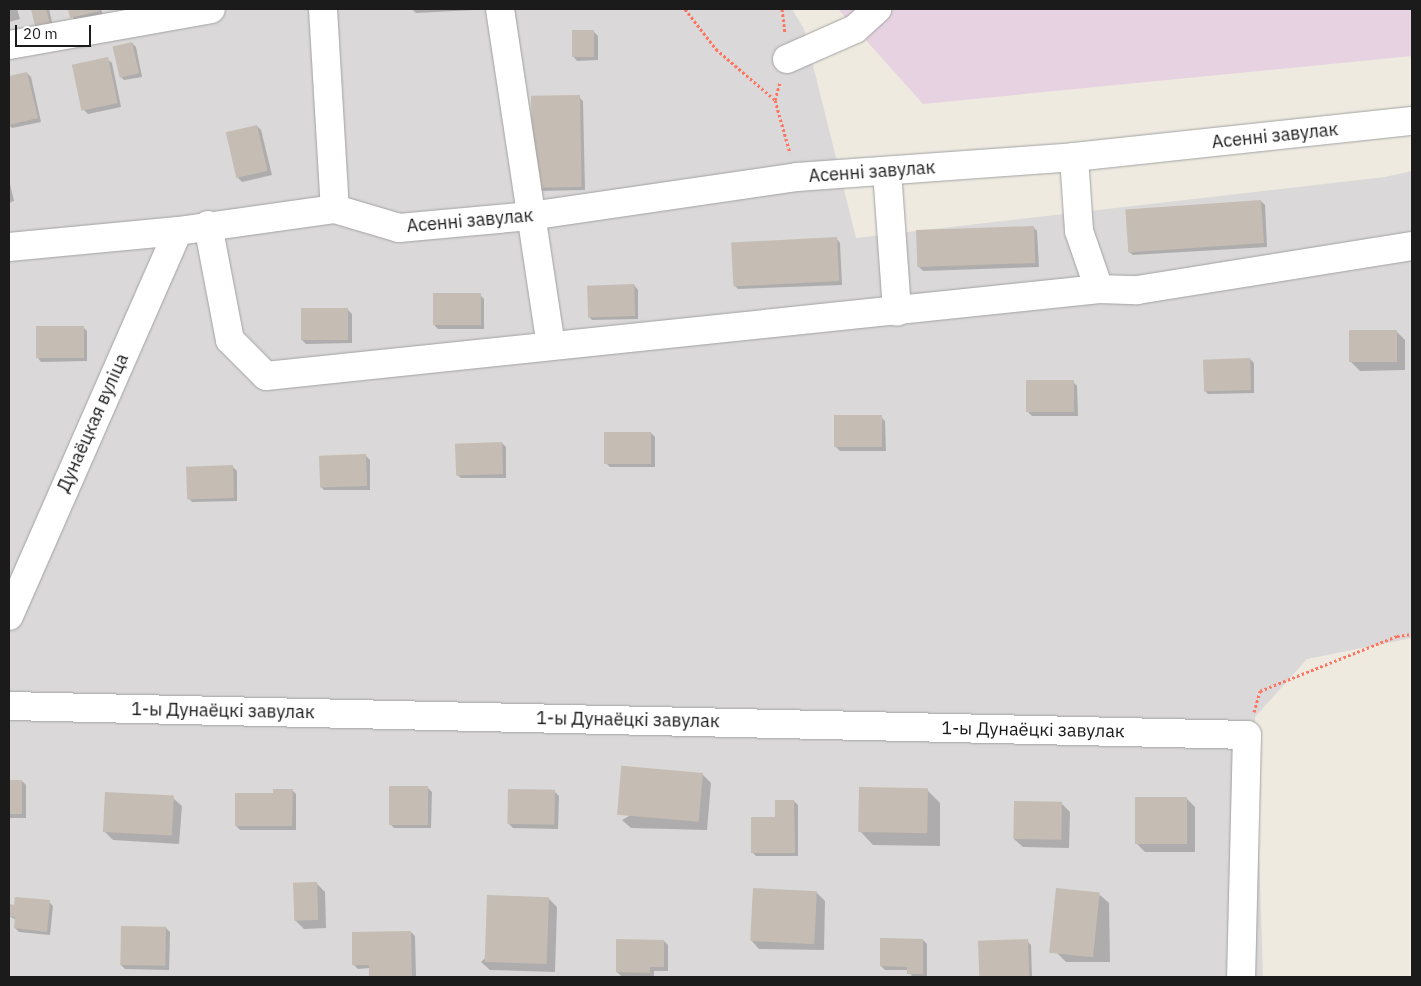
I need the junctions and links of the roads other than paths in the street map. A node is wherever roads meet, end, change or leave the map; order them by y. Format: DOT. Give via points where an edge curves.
graph roads {
  1 [pos="211,9"];
  2 [pos="323,9"];
  3 [pos="500,9"];
  4 [pos="876,9"];
  5 [pos="9,46"];
  6 [pos="787,60"];
  7 [pos="1412,121"];
  8 [pos="1074,157"];
  9 [pos="887,171"];
  10 [pos="335,209"];
  11 [pos="530,216"];
  12 [pos="208,225"];
  13 [pos="178,231"];
  14 [pos="1412,246"];
  15 [pos="9,247"];
  16 [pos="1099,289"];
  17 [pos="897,312"];
  18 [pos="551,345"];
  19 [pos="9,616"];
  20 [pos="9,706"];
  21 [pos="1241,977"];
  1 -- 5 [label="street"];
  2 -- 10 [label="street"];
  3 -- 11 [label="street"];
  4 -- 6 [label="street" via="855,29"];
  7 -- 8 [label="street, Асенні завулак"];
  8 -- 9 [label="street, Асенні завулак"];
  8 -- 16 [label="street" via="1079,231"];
  9 -- 11 [label="street, Асенні завулак" via="797,177"];
  9 -- 17 [label="street"];
  10 -- 11 [label="street, Асенні завулак" via="399,228"];
  10 -- 12 [label="street, Асенні завулак"];
  11 -- 18 [label="street"];
  12 -- 13 [label="street, Асенні завулак"];
  12 -- 18 [label="street" via="230,340 266,376"];
  13 -- 15 [label="street, Асенні завулак"];
  13 -- 19 [label="street, Дунаёцкая вуліца"];
  14 -- 16 [label="street" via="1137,290"];
  16 -- 17 [label="street"];
  17 -- 18 [label="street"];
  20 -- 21 [label="street, 1-ы Дунаёцкі завулак" via="1247,735"];
}
